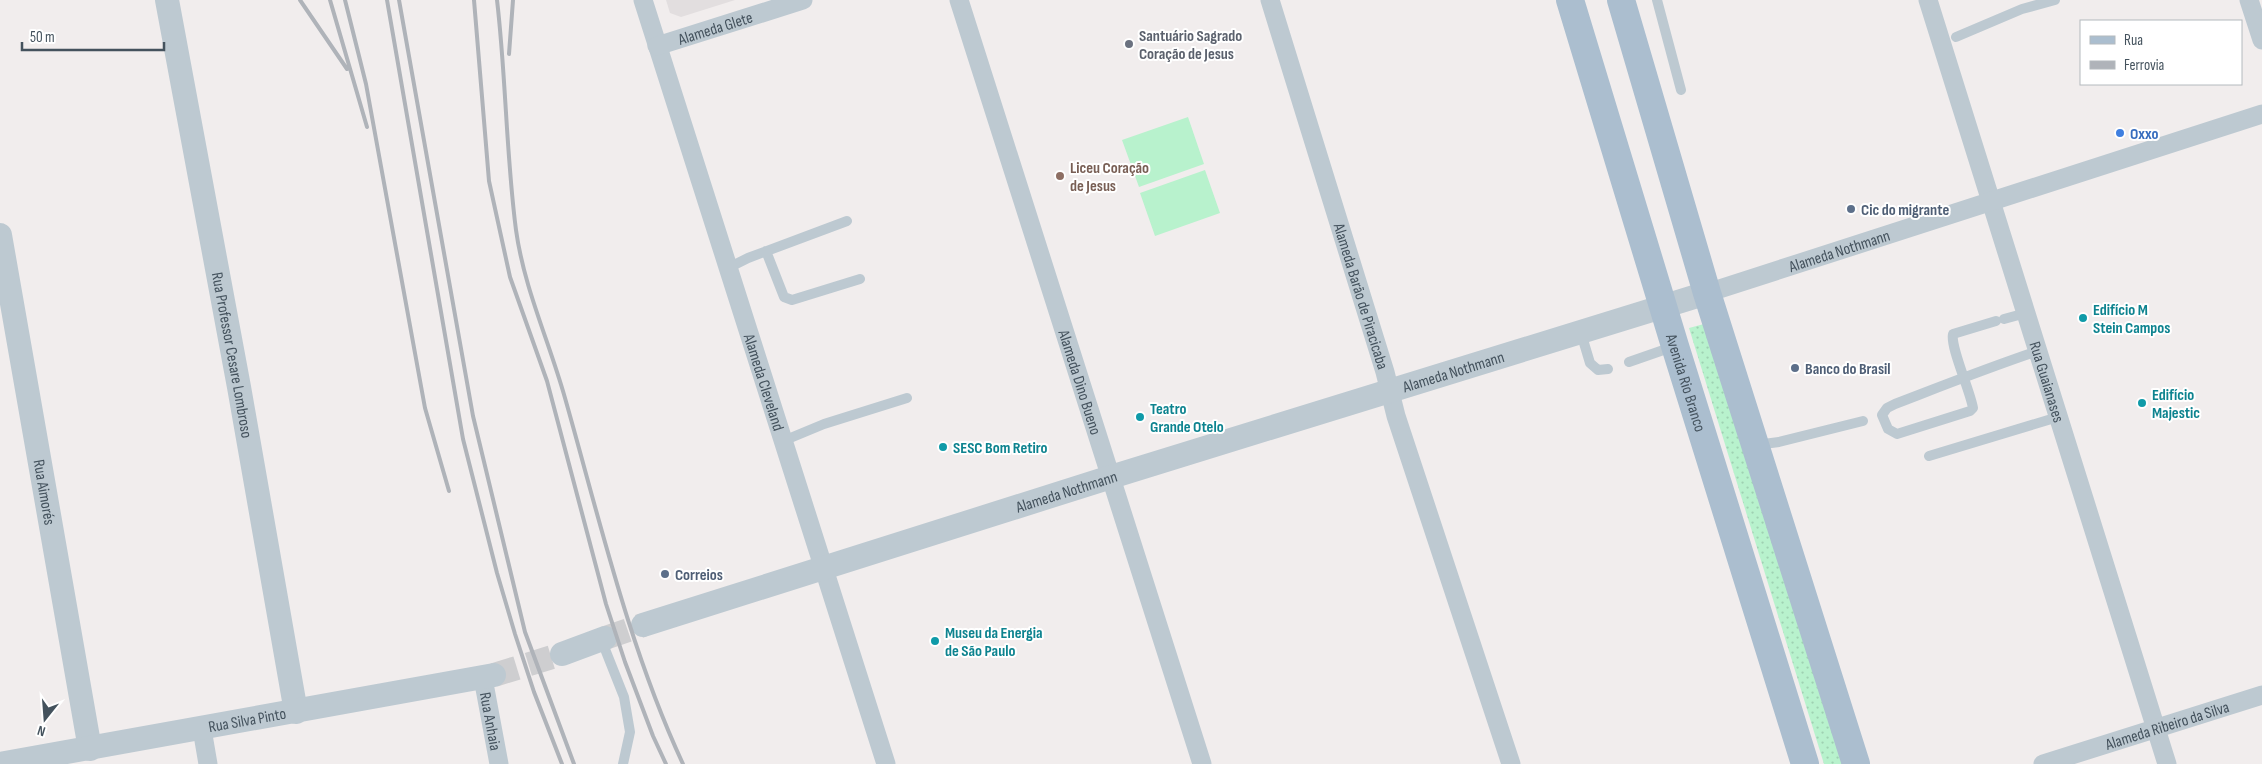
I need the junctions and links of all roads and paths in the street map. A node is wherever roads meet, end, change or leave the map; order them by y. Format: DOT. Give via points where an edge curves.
graph roads {
  1 [pos="167,0"];
  2 [pos="643,0"];
  3 [pos="803,0"];
  4 [pos="959,0"];
  5 [pos="1270,0"];
  6 [pos="1570,0"];
  7 [pos="1657,0"];
  8 [pos="1928,0"];
  9 [pos="2055,0"];
  10 [pos="2249,0"];
  11 [pos="1626,2"];
  12 [pos="1949,39"];
  13 [pos="2262,40"];
  14 [pos="657,46"];
  15 [pos="1681,90"];
  16 [pos="2262,114"];
  17 [pos="1991,202"];
  18 [pos="847,221"];
  19 [pos="0,240"];
  20 [pos="766,251"];
  21 [pos="728,268"];
  22 [pos="860,278"];
  23 [pos="1707,293"];
  24 [pos="1663,307"];
  25 [pos="2026,312"];
  26 [pos="1581,333"];
  27 [pos="1675,346"];
  28 [pos="2038,351"];
  29 [pos="1629,362"];
  30 [pos="1608,369"];
  31 [pos="1965,378"];
  32 [pos="1390,392"];
  33 [pos="907,398"];
  34 [pos="2058,417"];
  35 [pos="1863,421"];
  36 [pos="783,441"];
  37 [pos="1755,445"];
  38 [pos="1929,456"];
  39 [pos="1111,477"];
  40 [pos="823,569"];
  41 [pos="642,625"];
  42 [pos="603,639"];
  43 [pos="562,654"];
  44 [pos="489,677"];
  45 [pos="2262,695"];
  46 [pos="296,712"];
  47 [pos="202,729"];
  48 [pos="2156,729"];
  49 [pos="90,749"];
  50 [pos="0,764"];
  51 [pos="208,764"];
  52 [pos="499,764"];
  53 [pos="623,764"];
  54 [pos="886,764"];
  55 [pos="1202,764"];
  56 [pos="1511,764"];
  57 [pos="1806,764"];
  58 [pos="1856,764"];
  59 [pos="2043,764"];
  60 [pos="2167,764"];
  1 -- 46 [label="street, Rua Professor Cesare Lombroso"];
  2 -- 14 [label="street, Alameda Cleveland"];
  3 -- 14 [label="street, Alameda Glete"];
  4 -- 39 [label="street, Alameda Dino Bueno"];
  5 -- 32 [label="street, Alameda Barão de Piracicaba"];
  6 -- 24 [label="main road, Avenida Rio Branco"];
  7 -- 15 [label="lane"];
  8 -- 12 [label="street, Rua Guaianases"];
  9 -- 12 [label="lane" via="2022,9"];
  10 -- 13 [label="street"];
  11 -- 23 [label="main road"];
  12 -- 17 [label="street, Rua Guaianases"];
  14 -- 21 [label="street, Alameda Cleveland"];
  16 -- 17 [label="street, Alameda Nothmann"];
  17 -- 23 [label="street, Alameda Nothmann"];
  17 -- 25 [label="street, Rua Guaianases"];
  18 -- 20 [label="lane"];
  19 -- 49 [label="street, Rua Aimorés"];
  20 -- 21 [label="lane"];
  20 -- 22 [label="lane" via="784,296 792,300"];
  21 -- 36 [label="street, Alameda Cleveland"];
  23 -- 24 [label="street, Alameda Nothmann"];
  23 -- 37 [label="main road"];
  24 -- 26 [label="street, Alameda Nothmann"];
  24 -- 27 [label="main road, Avenida Rio Branco"];
  25 -- 28 [label="street, Rua Guaianases"];
  25 -- 31 [label="lane" via="1953,334"];
  26 -- 30 [label="lane" via="1590,363 1598,370"];
  26 -- 32 [label="street, Alameda Nothmann"];
  27 -- 29 [label="lane"];
  27 -- 57 [label="main road, Avenida Rio Branco"];
  28 -- 31 [label="lane"];
  28 -- 34 [label="street, Rua Guaianases"];
  31 -- 31 [label="lane" via="1887,408 1882,415 1888,429 1897,434 1970,411 1972,402"];
  32 -- 39 [label="street, Alameda Nothmann"];
  32 -- 56 [label="street, Alameda Barão de Piracicaba"];
  33 -- 36 [label="lane" via="824,424"];
  34 -- 38 [label="lane"];
  34 -- 48 [label="street, Rua Guaianases"];
  35 -- 37 [label="lane"];
  36 -- 40 [label="street, Alameda Cleveland"];
  37 -- 58 [label="main road"];
  39 -- 40 [label="street, Alameda Nothmann"];
  39 -- 55 [label="street, Alameda Dino Bueno"];
  40 -- 41 [label="street, Alameda Nothmann"];
  40 -- 54 [label="street, Alameda Cleveland"];
  42 -- 43 [label="street"];
  42 -- 53 [label="lane" via="624,697 630,732"];
  44 -- 46 [label="street, Rua Silva Pinto"];
  44 -- 52 [label="street, Rua Anhaia"];
  45 -- 48 [label="street, Alameda Ribeiro da Silva"];
  46 -- 47 [label="street, Rua Silva Pinto"];
  47 -- 49 [label="street, Rua Silva Pinto"];
  47 -- 51 [label="street"];
  48 -- 59 [label="street, Alameda Ribeiro da Silva"];
  48 -- 60 [label="street, Rua Guaianases"];
  49 -- 50 [label="street, Rua Silva Pinto"];
}
